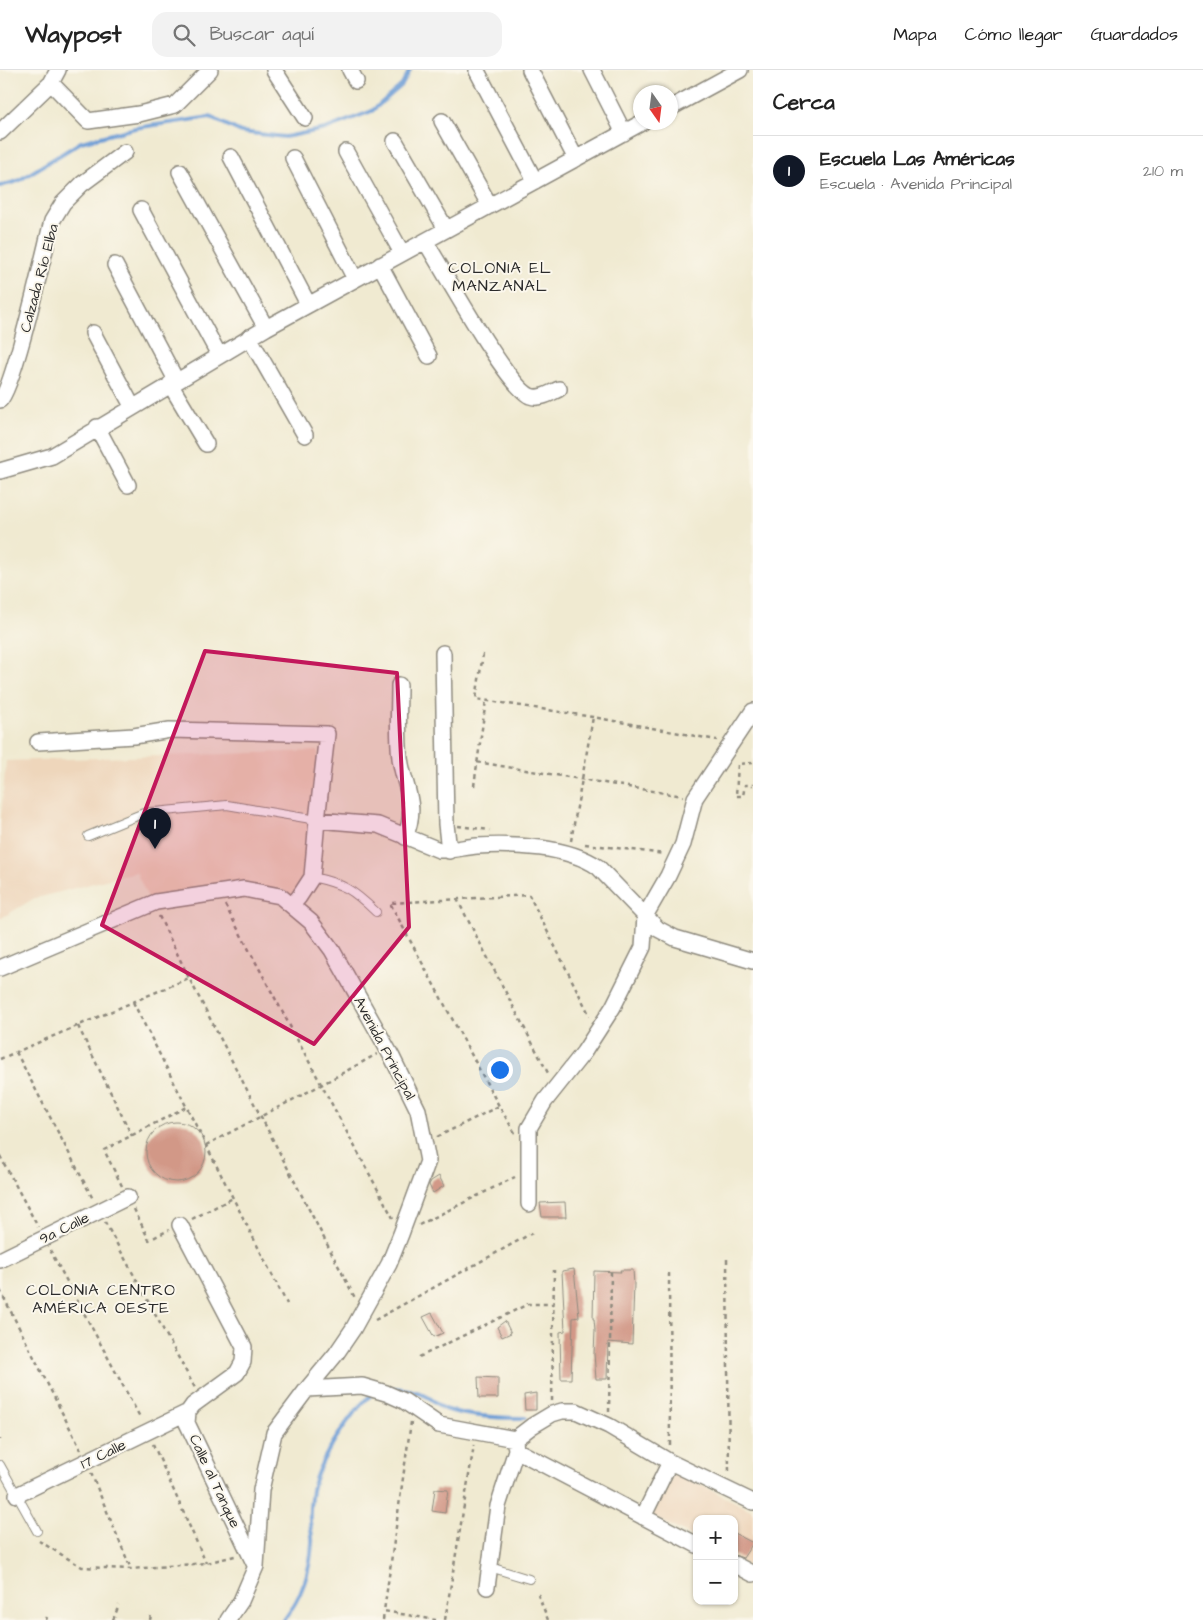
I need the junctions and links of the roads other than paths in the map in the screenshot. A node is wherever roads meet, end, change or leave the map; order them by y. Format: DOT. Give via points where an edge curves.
graph roads {
  1 [pos="210,70"];
  2 [pos="274,70"];
  3 [pos="530,70"];
  4 [pos="592,70"];
  5 [pos="740,70"];
  6 [pos="477,71"];
  7 [pos="54,76"];
  8 [pos="678,104"];
  9 [pos="305,118"];
  10 [pos="442,121"];
  11 [pos="633,128"];
  12 [pos="0,132"];
  13 [pos="624,133"];
  14 [pos="395,141"];
  15 [pos="125,152"];
  16 [pos="346,152"];
  17 [pos="231,157"];
  18 [pos="293,158"];
  19 [pos="576,159"];
  20 [pos="180,172"];
  21 [pos="535,181"];
  22 [pos="490,206"];
  23 [pos="141,210"];
  24 [pos="446,229"];
  25 [pos="426,241"];
  26 [pos="402,253"];
  27 [pos="115,265"];
  28 [pos="380,265"];
  29 [pos="355,279"];
  30 [pos="308,304"];
  31 [pos="266,328"];
  32 [pos="93,333"];
  33 [pos="249,337"];
  34 [pos="219,355"];
  35 [pos="429,356"];
  36 [pos="173,382"];
  37 [pos="559,389"];
  38 [pos="0,400"];
  39 [pos="132,406"];
  40 [pos="98,427"];
  41 [pos="305,435"];
  42 [pos="206,444"];
  43 [pos="0,471"];
  44 [pos="128,485"];
  45 [pos="443,653"];
  46 [pos="398,684"];
  47 [pos="753,711"];
  48 [pos="38,742"];
  49 [pos="317,820"];
  50 [pos="88,836"];
  51 [pos="406,837"];
  52 [pos="449,851"];
  53 [pos="312,877"];
  54 [pos="292,904"];
  55 [pos="376,912"];
  56 [pos="645,916"];
  57 [pos="753,961"];
  58 [pos="0,968"];
  59 [pos="128,1197"];
  60 [pos="529,1204"];
  61 [pos="180,1225"];
  62 [pos="0,1260"];
  63 [pos="306,1389"];
  64 [pos="188,1412"];
  65 [pos="516,1444"];
  66 [pos="670,1462"];
  67 [pos="0,1465"];
  68 [pos="17,1495"];
  69 [pos="753,1502"];
  70 [pos="642,1517"];
  71 [pos="37,1531"];
  72 [pos="693,1543"];
  73 [pos="256,1566"];
  74 [pos="738,1566"];
  75 [pos="490,1567"];
  76 [pos="753,1574"];
  77 [pos="529,1579"];
  78 [pos="487,1587"];
  79 [pos="228,1620"];
  1 -- 7 [label="street" via="175,105 138,114 88,120"];
  2 -- 9 [label="street"];
  3 -- 19 [label="street"];
  4 -- 13 [label="street"];
  5 -- 8 [label="street"];
  6 -- 21 [label="street"];
  7 -- 12 [label="street"];
  10 -- 22 [label="street"];
  11 -- 13 [label="street"];
  13 -- 19 [label="street"];
  14 -- 24 [label="street"];
  15 -- 38 [label="street, Calzada Río Elba" via="63,203 52,221 13,372"];
  16 -- 26 [label="street"];
  17 -- 30 [label="street"];
  18 -- 29 [label="street"];
  19 -- 21 [label="street"];
  20 -- 31 [label="street"];
  21 -- 22 [label="street"];
  22 -- 24 [label="street"];
  23 -- 34 [label="street"];
  24 -- 25 [label="street"];
  25 -- 26 [label="street"];
  25 -- 37 [label="street" via="487,343 521,390 538,398"];
  26 -- 28 [label="street"];
  27 -- 36 [label="street"];
  28 -- 29 [label="street"];
  28 -- 35 [label="street"];
  29 -- 30 [label="street"];
  30 -- 31 [label="street"];
  31 -- 33 [label="street"];
  32 -- 39 [label="street"];
  33 -- 34 [label="street"];
  33 -- 41 [label="street"];
  34 -- 36 [label="street"];
  36 -- 39 [label="street"];
  36 -- 42 [label="street"];
  39 -- 40 [label="street"];
  40 -- 43 [label="street" via="52,456"];
  40 -- 44 [label="street"];
  45 -- 52 [label="street"];
  46 -- 51 [label="street" via="400,759 412,800"];
  47 -- 56 [label="street" via="695,798 683,844"];
  48 -- 49 [label="street" via="134,736 170,730 327,734"];
  49 -- 50 [label="lane" via="227,805 144,813"];
  49 -- 51 [label="street" via="378,825"];
  49 -- 53 [label="street"];
  51 -- 52 [label="street"];
  52 -- 56 [label="street" via="476,846 506,846 541,849 586,859 598,867"];
  53 -- 54 [label="street"];
  53 -- 55 [label="lane" via="336,882 357,894"];
  54 -- 58 [label="street, Avenida Principal" via="280,896 244,889 153,903"];
  54 -- 63 [label="street, Avenida Principal" via="311,922 332,950 387,1048 418,1110 428,1161 368,1316"];
  56 -- 57 [label="street" via="658,929 675,938"];
  56 -- 60 [label="street" via="642,947 613,1007 528,1128"];
  59 -- 62 [label="street, 9a Calle"];
  61 -- 64 [label="street" via="244,1347 243,1362 237,1373"];
  63 -- 65 [label="street" via="362,1386 404,1401 439,1425 476,1431"];
  63 -- 73 [label="street, Avenida Principal" via="271,1440 261,1490"];
  64 -- 68 [label="street, 17 Calle"];
  64 -- 73 [label="street, Calle al Tanque" via="187,1423"];
  65 -- 66 [label="street" via="532,1426 552,1414 576,1411 609,1426"];
  65 -- 70 [label="street"];
  65 -- 75 [label="street" via="498,1506"];
  66 -- 69 [label="street"];
  66 -- 70 [label="street"];
  67 -- 68 [label="lane"];
  68 -- 71 [label="lane"];
  70 -- 72 [label="street"];
  73 -- 79 [label="street, Avenida Principal" via="241,1601"];
  74 -- 76 [label="street"];
  75 -- 77 [label="lane"];
  75 -- 78 [label="street"];
}
